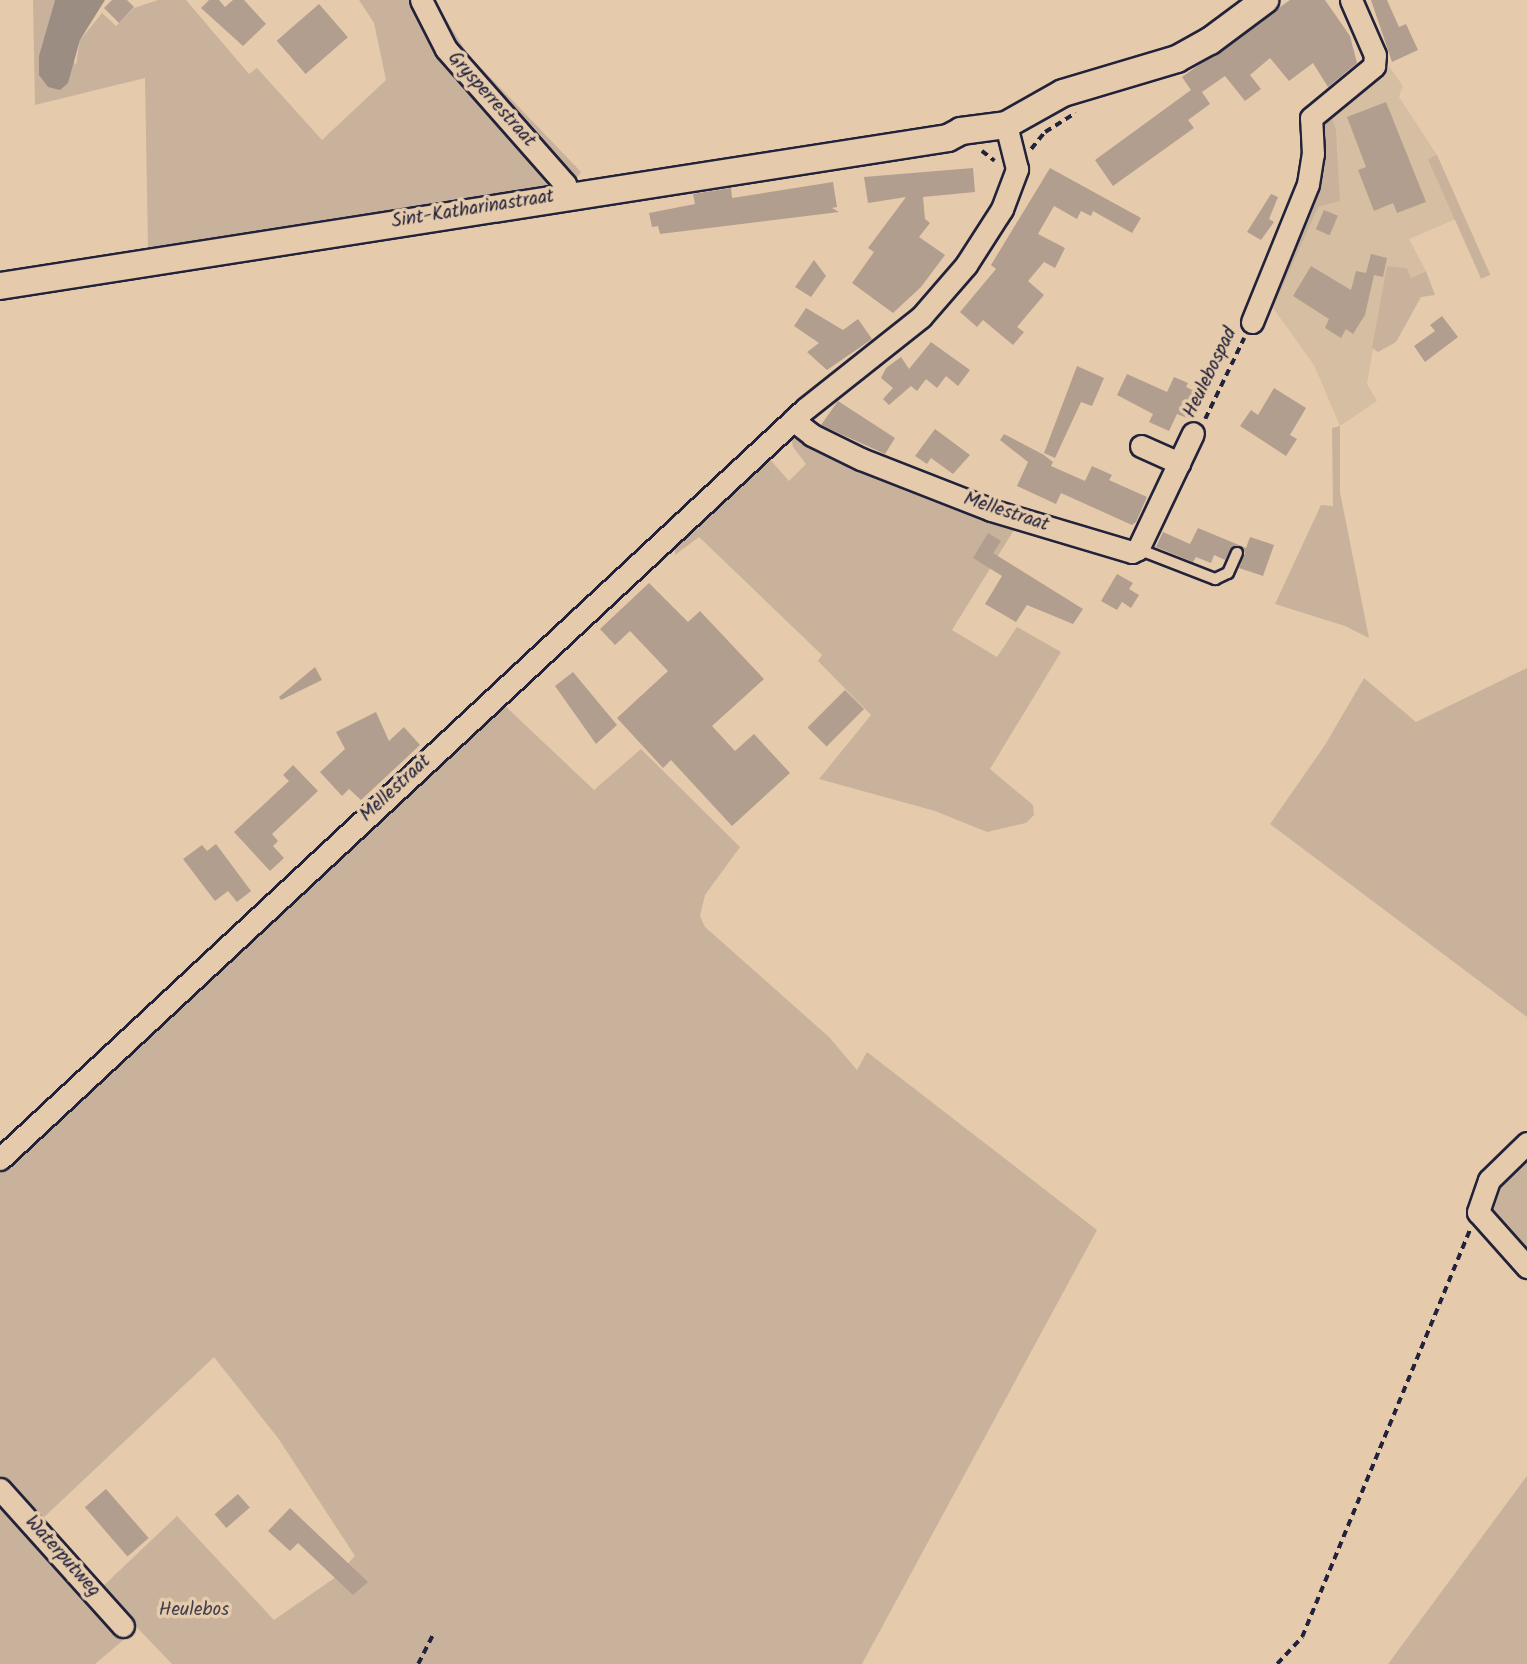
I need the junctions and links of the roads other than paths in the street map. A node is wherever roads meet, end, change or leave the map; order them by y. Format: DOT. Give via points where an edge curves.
graph roads {
  1 [pos="421,0"];
  2 [pos="1265,0"];
  3 [pos="1351,0"];
  4 [pos="1009,132"];
  5 [pos="567,194"];
  6 [pos="0,286"];
  7 [pos="1252,322"];
  8 [pos="793,420"];
  9 [pos="1193,433"];
  10 [pos="1141,446"];
  11 [pos="1179,463"];
  12 [pos="1138,549"];
  13 [pos="1237,553"];
  14 [pos="1527,1143"];
  15 [pos="0,1159"];
  16 [pos="1527,1267"];
  17 [pos="0,1489"];
  18 [pos="123,1626"];
  1 -- 5 [label="street, Grysperrestraat" via="446,49 565,184"];
  2 -- 4 [label="street" via="1177,59"];
  3 -- 7 [label="street" via="1375,55 1374,66 1311,118 1313,154 1308,184"];
  4 -- 5 [label="street, Sint-Katharinastraat" via="964,143 947,138"];
  4 -- 8 [label="street, Mellestraat" via="1017,169 1006,199 965,265 921,317"];
  5 -- 6 [label="street, Sint-Katharinastraat"];
  8 -- 12 [label="street, Mellestraat" via="812,435 861,459 991,510 1132,552"];
  8 -- 15 [label="street, Mellestraat"];
  9 -- 11 [label="street"];
  10 -- 11 [label="street"];
  11 -- 12 [label="street"];
  12 -- 13 [label="lane" via="1215,579 1228,573"];
  14 -- 16 [label="street" via="1489,1180 1478,1212"];
  17 -- 18 [label="street, Waterputweg"];
}
